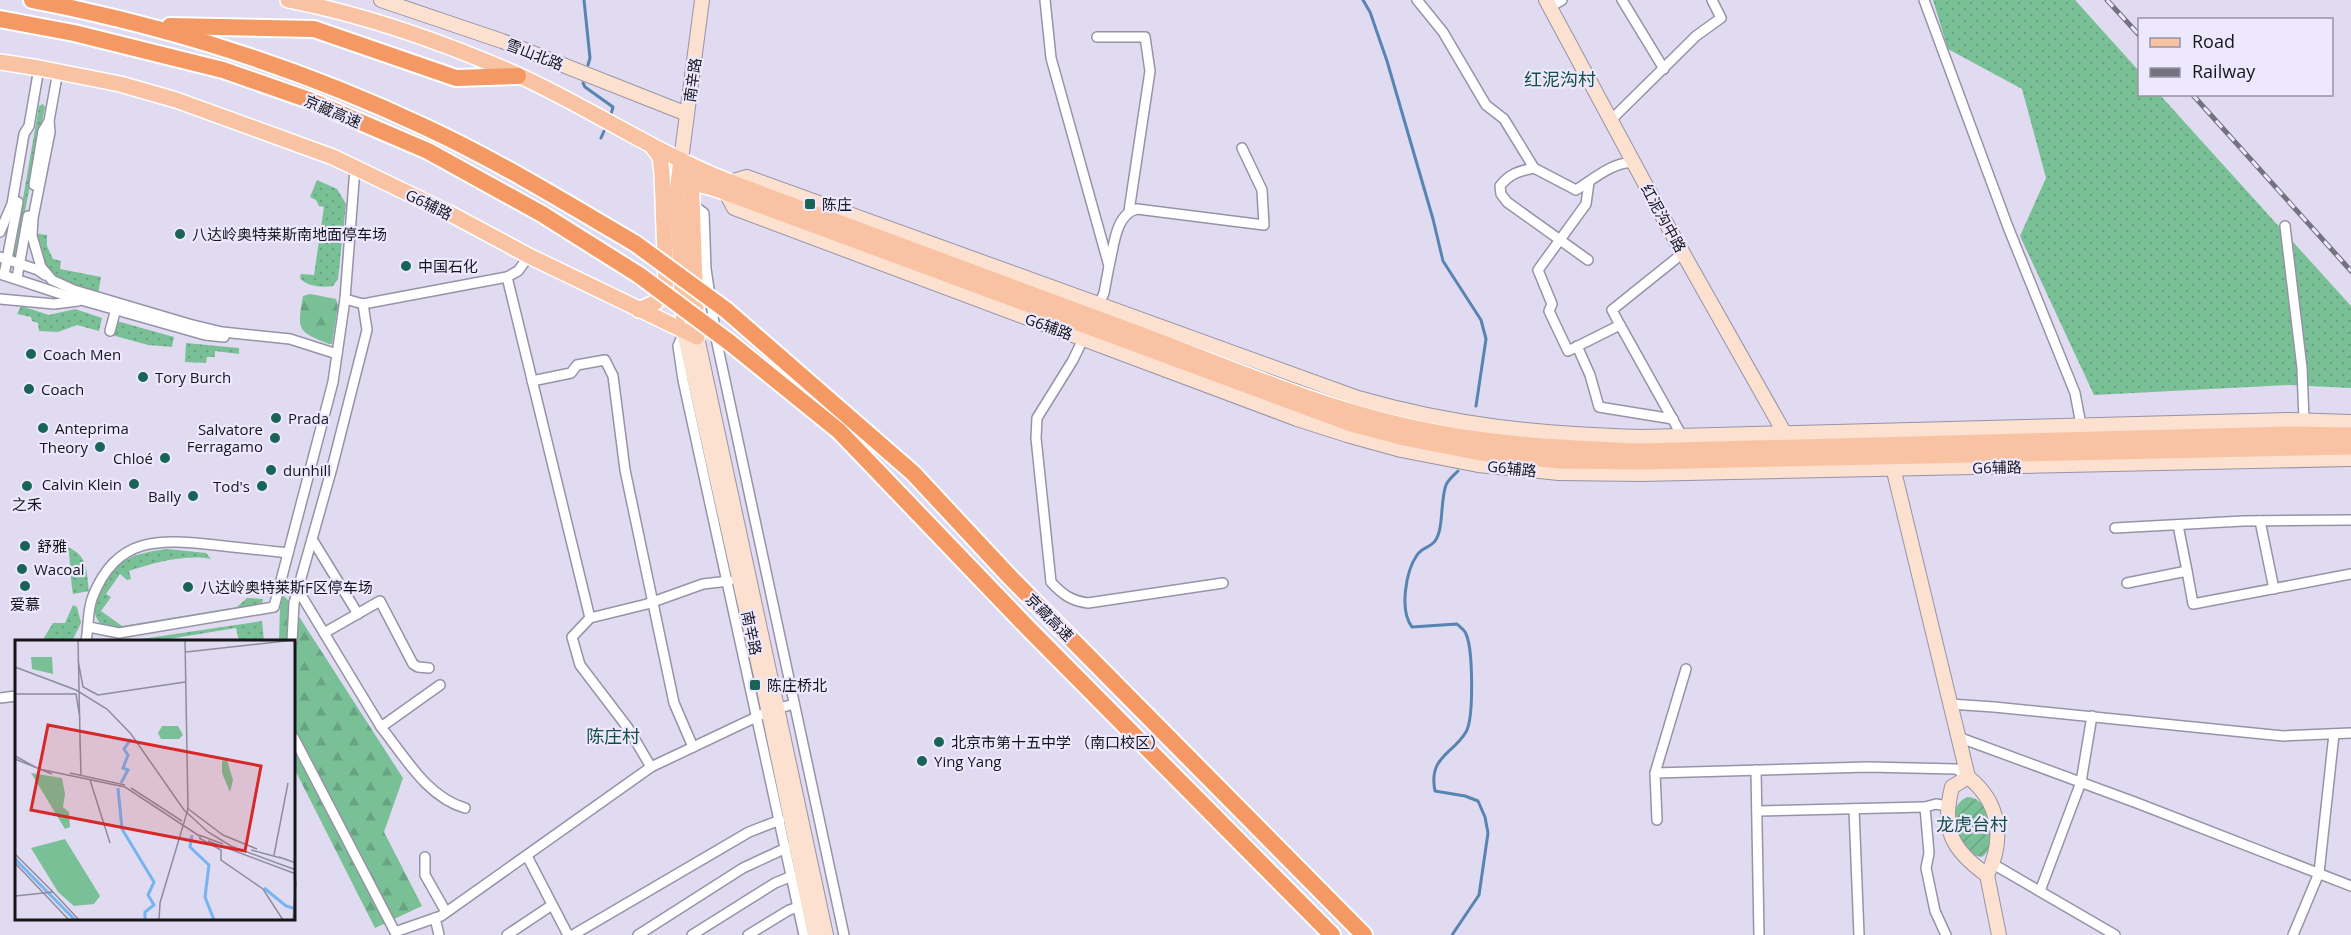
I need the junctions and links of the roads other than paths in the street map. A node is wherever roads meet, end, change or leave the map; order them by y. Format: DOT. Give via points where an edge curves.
graph roads {
  1 [pos="32,0"];
  2 [pos="288,0"];
  3 [pos="381,0"];
  4 [pos="702,0"];
  5 [pos="1045,0"];
  6 [pos="1417,0"];
  7 [pos="1622,0"];
  8 [pos="1712,0"];
  9 [pos="1924,0"];
  10 [pos="1552,2"];
  11 [pos="0,19"];
  12 [pos="151,26"];
  13 [pos="0,29"];
  14 [pos="74,33"];
  15 [pos="1097,37"];
  16 [pos="0,62"];
  17 [pos="39,68"];
  18 [pos="1664,69"];
  19 [pos="58,71"];
  20 [pos="518,76"];
  21 [pos="687,114"];
  22 [pos="1611,120"];
  23 [pos="49,121"];
  24 [pos="28,126"];
  25 [pos="652,146"];
  26 [pos="1242,148"];
  27 [pos="1634,163"];
  28 [pos="356,168"];
  29 [pos="1534,168"];
  30 [pos="688,169"];
  31 [pos="1589,182"];
  32 [pos="728,187"];
  33 [pos="692,204"];
  34 [pos="1129,211"];
  35 [pos="2285,226"];
  36 [pos="0,232"];
  37 [pos="1560,240"];
  38 [pos="1683,253"];
  39 [pos="529,256"];
  40 [pos="4,258"];
  41 [pos="1588,260"];
  42 [pos="20,263"];
  43 [pos="1109,266"];
  44 [pos="2,274"];
  45 [pos="17,278"];
  46 [pos="507,278"];
  47 [pos="52,280"];
  48 [pos="0,299"];
  49 [pos="345,299"];
  50 [pos="83,300"];
  51 [pos="363,304"];
  52 [pos="117,306"];
  53 [pos="639,310"];
  54 [pos="1091,322"];
  55 [pos="1620,325"];
  56 [pos="110,330"];
  57 [pos="691,334"];
  58 [pos="723,343"];
  59 [pos="1577,346"];
  60 [pos="336,359"];
  61 [pos="532,381"];
  62 [pos="1673,419"];
  63 [pos="2304,421"];
  64 [pos="2351,422"];
  65 [pos="2081,425"];
  66 [pos="1785,434"];
  67 [pos="2351,435"];
  68 [pos="1682,436"];
  69 [pos="2351,447"];
  70 [pos="2351,459"];
  71 [pos="1892,463"];
  72 [pos="2351,520"];
  73 [pos="2260,521"];
  74 [pos="2178,525"];
  75 [pos="2115,528"];
  76 [pos="312,539"];
  77 [pos="288,553"];
  78 [pos="2187,571"];
  79 [pos="2351,574"];
  80 [pos="740,580"];
  81 [pos="726,582"];
  82 [pos="1223,583"];
  83 [pos="2127,583"];
  84 [pos="2274,589"];
  85 [pos="298,590"];
  86 [pos="653,602"];
  87 [pos="358,614"];
  88 [pos="590,618"];
  89 [pos="89,627"];
  90 [pos="324,633"];
  91 [pos="86,640"];
  92 [pos="292,640"];
  93 [pos="429,668"];
  94 [pos="1686,669"];
  95 [pos="440,685"];
  96 [pos="15,696"];
  97 [pos="0,699"];
  98 [pos="794,704"];
  99 [pos="1950,704"];
  100 [pos="768,712"];
  101 [pos="2092,716"];
  102 [pos="381,727"];
  103 [pos="2351,733"];
  104 [pos="2334,734"];
  105 [pos="1958,737"];
  106 [pos="296,742"];
  107 [pos="693,747"];
  108 [pos="651,767"];
  109 [pos="1756,770"];
  110 [pos="1655,773"];
  111 [pos="1968,777"];
  112 [pos="2080,782"];
  113 [pos="1947,806"];
  114 [pos="1925,807"];
  115 [pos="465,808"];
  116 [pos="1854,809"];
  117 [pos="1757,811"];
  118 [pos="780,820"];
  119 [pos="1657,820"];
  120 [pos="786,848"];
  121 [pos="527,856"];
  122 [pos="425,857"];
  123 [pos="1990,870"];
  124 [pos="2319,873"];
  125 [pos="792,876"];
  126 [pos="2351,886"];
  127 [pos="2040,891"];
  128 [pos="552,905"];
  129 [pos="799,907"];
  130 [pos="446,912"];
  131 [pos="435,918"];
  132 [pos="804,934"];
  133 [pos="439,935"];
  134 [pos="507,935"];
  135 [pos="570,935"];
  136 [pos="638,935"];
  137 [pos="692,935"];
  138 [pos="748,935"];
  139 [pos="826,935"];
  140 [pos="844,935"];
  141 [pos="1332,935"];
  142 [pos="1364,935"];
  143 [pos="1759,935"];
  144 [pos="1859,935"];
  145 [pos="1946,935"];
  146 [pos="1998,935"];
  147 [pos="2115,935"];
  148 [pos="2293,935"];
  1 -- 12 [label="highway"];
  2 -- 20 [label="main road, G6辅路" via="367,20"];
  3 -- 21 [label="street, 雪山北路" via="502,41"];
  4 -- 21 [label="street, 南辛路"];
  5 -- 43 [label="street" via="1051,58"];
  6 -- 29 [label="street" via="1443,32 1486,105 1504,119"];
  7 -- 18 [label="street"];
  8 -- 18 [label="street" via="1721,18 1696,36"];
  9 -- 65 [label="street" via="2074,393"];
  10 -- 22 [label="street, 红泥沟中路"];
  11 -- 14 [label="highway, 京藏高速"];
  12 -- 20 [label="highway" via="314,29 456,78"];
  12 -- 142 [label="highway, 京藏高速, bridge" via="315,80 425,127 540,186 636,244 726,310 913,473 1009,576"];
  13 -- 14 [label="highway"];
  14 -- 58 [label="highway, 京藏高速, bridge" via="223,70 309,100 417,147 543,214 639,275"];
  15 -- 34 [label="street" via="1145,37 1150,71"];
  16 -- 17 [label="main road, G6辅路"];
  17 -- 19 [label="main road, G6辅路"];
  17 -- 24 [label="street"];
  18 -- 22 [label="street"];
  19 -- 23 [label="street"];
  19 -- 28 [label="main road, G6辅路" via="176,100"];
  20 -- 25 [label="main road, G6辅路"];
  21 -- 30 [label="street, 南辛路"];
  22 -- 27 [label="street, 红泥沟中路"];
  23 -- 42 [label="street" via="43,131"];
  23 -- 47 [label="street" via="32,236 41,267"];
  24 -- 36 [label="street" via="12,204"];
  24 -- 40 [label="street" via="30,134"];
  25 -- 30 [label="main road, G6辅路"];
  25 -- 53 [label="main road" via="660,157 662,173 666,283 657,302"];
  26 -- 34 [label="street" via="1262,190 1264,225"];
  27 -- 31 [label="street" via="1625,162"];
  27 -- 38 [label="street, 红泥沟中路"];
  28 -- 39 [label="main road, G6辅路"];
  28 -- 49 [label="street"];
  29 -- 31 [label="street" via="1576,190"];
  29 -- 37 [label="street" via="1506,178 1500,186 1501,194"];
  30 -- 32 [label="main road, G6辅路"];
  30 -- 33 [label="main road"];
  30 -- 57 [label="main road" via="677,192"];
  31 -- 37 [label="street" via="1586,204"];
  32 -- 54 [label="main road, G6辅路"];
  32 -- 54 [label="street, G6辅路" via="734,208"];
  33 -- 57 [label="main road"];
  33 -- 58 [label="street" via="704,213 706,269"];
  34 -- 43 [label="street" via="1122,216"];
  35 -- 63 [label="street" via="2302,368"];
  37 -- 41 [label="street"];
  37 -- 59 [label="street" via="1539,270 1552,304 1548,310 1568,351"];
  38 -- 55 [label="street" via="1612,310"];
  38 -- 66 [label="street, 红泥沟中路"];
  39 -- 46 [label="street"];
  39 -- 53 [label="main road, G6辅路"];
  40 -- 42 [label="street"];
  40 -- 44 [label="street"];
  42 -- 45 [label="street"];
  42 -- 47 [label="street"];
  43 -- 54 [label="street" via="1104,293"];
  44 -- 45 [label="street"];
  45 -- 50 [label="street"];
  46 -- 51 [label="street"];
  46 -- 61 [label="street"];
  47 -- 52 [label="street"];
  48 -- 50 [label="street" via="54,304"];
  49 -- 51 [label="street"];
  49 -- 60 [label="street"];
  50 -- 52 [label="street"];
  51 -- 76 [label="street" via="367,330"];
  52 -- 56 [label="street"];
  52 -- 60 [label="street" via="205,335 296,346"];
  53 -- 57 [label="main road, G6辅路"];
  54 -- 67 [label="main road, G6辅路" via="1406,426 1482,440 1560,448 1653,451"];
  54 -- 68 [label="street, G6辅路" via="1410,413 1484,427 1561,435"];
  54 -- 71 [label="main road, G6辅路" via="1351,424 1480,453 1560,461"];
  54 -- 82 [label="street" via="1037,418 1051,582 1075,601 1088,603"];
  55 -- 59 [label="street"];
  55 -- 62 [label="street"];
  57 -- 58 [label="street"];
  57 -- 80 [label="street, 南辛路"];
  57 -- 81 [label="street" via="678,346 679,357"];
  57 -- 100 [label="street, 南辛路"];
  58 -- 98 [label="street"];
  58 -- 141 [label="highway, 京藏高速" via="838,431"];
  59 -- 62 [label="street" via="1599,407"];
  60 -- 77 [label="street" via="331,393"];
  61 -- 86 [label="street" via="571,373 577,365 605,360 614,376 625,470"];
  61 -- 88 [label="street"];
  62 -- 68 [label="street"];
  63 -- 64 [label="street, G6辅路"];
  63 -- 65 [label="street, G6辅路"];
  65 -- 66 [label="street, G6辅路"];
  66 -- 68 [label="street, G6辅路"];
  69 -- 71 [label="main road, G6辅路"];
  70 -- 71 [label="street, G6辅路"];
  71 -- 99 [label="street"];
  72 -- 73 [label="street"];
  73 -- 74 [label="street"];
  73 -- 84 [label="street"];
  74 -- 75 [label="street"];
  74 -- 78 [label="street"];
  76 -- 85 [label="street"];
  76 -- 87 [label="street"];
  77 -- 89 [label="street" via="274,607 119,633"];
  77 -- 89 [label="street" via="178,542 136,546 114,561 97,586 90,604"];
  78 -- 83 [label="street"];
  78 -- 84 [label="street" via="2193,604"];
  79 -- 84 [label="street"];
  80 -- 81 [label="street"];
  80 -- 100 [label="street, 南辛路"];
  81 -- 86 [label="street" via="703,584"];
  81 -- 100 [label="street"];
  85 -- 90 [label="street"];
  85 -- 92 [label="street"];
  86 -- 88 [label="street"];
  86 -- 107 [label="street" via="674,703"];
  87 -- 90 [label="street"];
  87 -- 93 [label="street" via="380,602 413,664"];
  88 -- 108 [label="street" via="572,637 580,665 628,728"];
  89 -- 91 [label="street"];
  90 -- 102 [label="street"];
  94 -- 110 [label="street"];
  95 -- 102 [label="street"];
  96 -- 97 [label="street"];
  98 -- 100 [label="street"];
  98 -- 140 [label="street"];
  99 -- 101 [label="street"];
  99 -- 105 [label="street"];
  100 -- 107 [label="street"];
  100 -- 118 [label="street"];
  100 -- 132 [label="street, 南辛路"];
  100 -- 139 [label="street, 南辛路"];
  101 -- 104 [label="street" via="2283,736"];
  101 -- 112 [label="street"];
  102 -- 115 [label="street" via="432,790"];
  103 -- 104 [label="street"];
  104 -- 124 [label="street"];
  105 -- 111 [label="street"];
  105 -- 112 [label="street"];
  106 -- 131 [label="street" via="396,932"];
  107 -- 108 [label="street"];
  108 -- 121 [label="street"];
  109 -- 110 [label="street"];
  109 -- 111 [label="street" via="1956,769"];
  109 -- 117 [label="street"];
  110 -- 119 [label="street"];
  111 -- 113 [label="street" via="1952,787"];
  111 -- 123 [label="street" via="1982,788 1997,819"];
  112 -- 124 [label="street"];
  112 -- 127 [label="street"];
  113 -- 114 [label="street"];
  113 -- 123 [label="street" via="1954,842 1965,859"];
  114 -- 116 [label="street"];
  114 -- 145 [label="street" via="1929,853 1926,868 1935,911"];
  116 -- 117 [label="street"];
  116 -- 144 [label="street"];
  117 -- 143 [label="street"];
  118 -- 120 [label="street"];
  118 -- 135 [label="street" via="748,832"];
  120 -- 125 [label="street"];
  120 -- 136 [label="street" via="744,868"];
  121 -- 128 [label="street"];
  121 -- 130 [label="street"];
  122 -- 130 [label="street" via="425,875"];
  123 -- 127 [label="street"];
  123 -- 146 [label="street"];
  124 -- 126 [label="street"];
  124 -- 148 [label="street"];
  125 -- 129 [label="street"];
  125 -- 137 [label="street"];
  127 -- 147 [label="street"];
  128 -- 134 [label="street"];
  128 -- 135 [label="street"];
  129 -- 132 [label="street"];
  129 -- 138 [label="street"];
  130 -- 131 [label="street"];
  131 -- 133 [label="street"];
}
